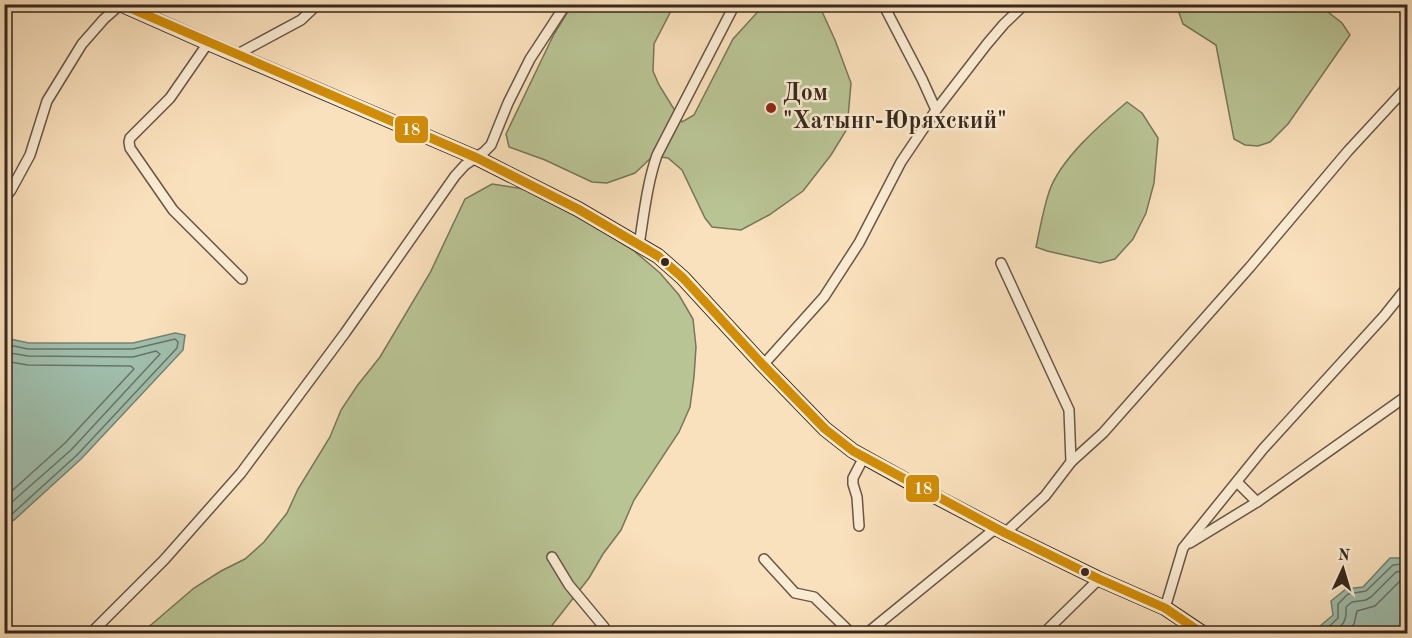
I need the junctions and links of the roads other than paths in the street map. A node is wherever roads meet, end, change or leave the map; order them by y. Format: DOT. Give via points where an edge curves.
graph roads {
  1 [pos="318,4"];
  2 [pos="566,4"];
  3 [pos="735,4"];
  4 [pos="883,4"];
  5 [pos="1025,4"];
  6 [pos="121,5"];
  7 [pos="208,43"];
  8 [pos="236,55"];
  9 [pos="1407,86"];
  10 [pos="936,110"];
  11 [pos="477,158"];
  12 [pos="4,199"];
  13 [pos="639,245"];
  14 [pos="1001,263"];
  15 [pos="242,279"];
  16 [pos="1407,286"];
  17 [pos="763,365"];
  18 [pos="1407,395"];
  19 [pos="864,457"];
  20 [pos="1071,462"];
  21 [pos="1237,482"];
  22 [pos="1257,502"];
  23 [pos="859,526"];
  24 [pos="1000,531"];
  25 [pos="1183,548"];
  26 [pos="552,557"];
  27 [pos="764,558"];
  28 [pos="1100,579"];
  29 [pos="1165,608"];
  30 [pos="90,633"];
  31 [pos="606,633"];
  32 [pos="852,633"];
  33 [pos="866,633"];
  34 [pos="1043,633"];
  35 [pos="1204,633"];
  1 -- 8 [label="street" via="301,20"];
  2 -- 11 [label="street" via="530,59 491,145"];
  3 -- 13 [label="street" via="657,155"];
  4 -- 10 [label="street"];
  5 -- 10 [label="street" via="999,30"];
  6 -- 7 [label="street"];
  6 -- 12 [label="street" via="82,44 47,101 30,155"];
  7 -- 8 [label="street"];
  7 -- 15 [label="street" via="170,98 129,142 173,210"];
  8 -- 11 [label="street"];
  9 -- 20 [label="street" via="1103,433"];
  10 -- 17 [label="street" via="901,162 859,243 824,297"];
  11 -- 13 [label="street" via="579,209"];
  11 -- 30 [label="street" via="455,176 241,473 164,560"];
  13 -- 17 [label="street" via="683,278"];
  14 -- 20 [label="street" via="1069,410"];
  16 -- 21 [label="street"];
  17 -- 19 [label="street" via="825,429"];
  18 -- 22 [label="street"];
  19 -- 23 [label="street" via="853,478"];
  19 -- 24 [label="street"];
  20 -- 24 [label="street" via="1045,496"];
  21 -- 22 [label="street"];
  21 -- 25 [label="street"];
  22 -- 25 [label="street"];
  24 -- 28 [label="street"];
  24 -- 33 [label="street"];
  25 -- 29 [label="street"];
  26 -- 31 [label="street"];
  27 -- 32 [label="street" via="795,592 814,597"];
  28 -- 29 [label="street"];
  28 -- 34 [label="street"];
  29 -- 35 [label="street"];
}
